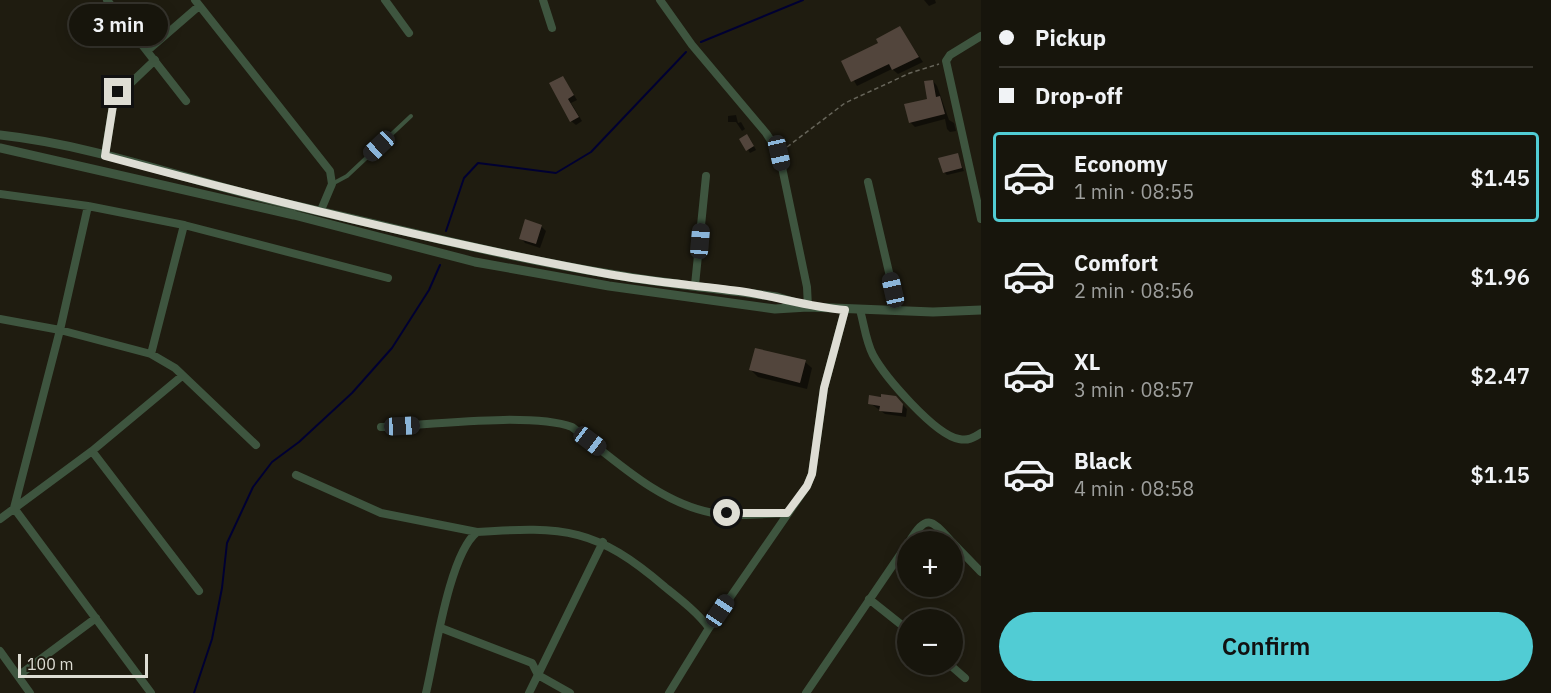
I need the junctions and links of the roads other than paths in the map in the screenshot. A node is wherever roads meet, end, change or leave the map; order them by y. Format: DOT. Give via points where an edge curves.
graph roads {
  1 [pos="107,0"];
  2 [pos="385,0"];
  3 [pos="543,0"];
  4 [pos="660,0"];
  5 [pos="197,3"];
  6 [pos="552,28"];
  7 [pos="410,33"];
  8 [pos="981,36"];
  9 [pos="147,51"];
  10 [pos="155,60"];
  11 [pos="186,101"];
  12 [pos="411,116"];
  13 [pos="0,135"];
  14 [pos="0,148"];
  15 [pos="105,156"];
  16 [pos="706,176"];
  17 [pos="868,182"];
  18 [pos="332,184"];
  19 [pos="0,194"];
  20 [pos="88,206"];
  21 [pos="321,210"];
  22 [pos="981,219"];
  23 [pos="184,225"];
  24 [pos="388,278"];
  25 [pos="696,285"];
  26 [pos="808,307"];
  27 [pos="845,310"];
  28 [pos="860,310"];
  29 [pos="981,310"];
  30 [pos="898,311"];
  31 [pos="0,319"];
  32 [pos="60,330"];
  33 [pos="151,354"];
  34 [pos="182,376"];
  35 [pos="381,427"];
  36 [pos="981,433"];
  37 [pos="256,445"];
  38 [pos="92,451"];
  39 [pos="296,475"];
  40 [pos="14,508"];
  41 [pos="787,513"];
  42 [pos="0,519"];
  43 [pos="917,531"];
  44 [pos="942,531"];
  45 [pos="477,532"];
  46 [pos="603,542"];
  47 [pos="963,553"];
  48 [pos="897,558"];
  49 [pos="981,572"];
  50 [pos="199,591"];
  51 [pos="869,599"];
  52 [pos="96,618"];
  53 [pos="897,621"];
  54 [pos="441,628"];
  55 [pos="709,628"];
  56 [pos="0,651"];
  57 [pos="538,675"];
  58 [pos="962,675"];
  59 [pos="18,676"];
  60 [pos="965,678"];
  61 [pos="30,693"];
  62 [pos="151,693"];
  63 [pos="426,693"];
  64 [pos="529,693"];
  65 [pos="570,693"];
  66 [pos="669,693"];
  67 [pos="806,693"];
  1 -- 9 [label="street"];
  2 -- 7 [label="street"];
  3 -- 6 [label="street"];
  4 -- 26 [label="street" via="779,153"];
  5 -- 9 [label="street"];
  5 -- 18 [label="street" via="325,164"];
  8 -- 22 [label="street" via="945,61"];
  9 -- 10 [label="street"];
  10 -- 11 [label="street"];
  10 -- 15 [label="street" via="114,99"];
  12 -- 18 [label="lane" via="347,176"];
  13 -- 15 [label="street"];
  14 -- 26 [label="street" via="294,214 475,262 694,299 775,309"];
  15 -- 21 [label="street"];
  16 -- 25 [label="street"];
  17 -- 30 [label="street"];
  18 -- 21 [label="street"];
  19 -- 20 [label="street"];
  20 -- 23 [label="street"];
  20 -- 32 [label="street"];
  21 -- 25 [label="street" via="512,255"];
  23 -- 24 [label="street"];
  23 -- 33 [label="street"];
  25 -- 26 [label="street" via="777,297"];
  26 -- 27 [label="street"];
  27 -- 28 [label="street"];
  27 -- 41 [label="street" via="824,388 812,474"];
  28 -- 30 [label="street"];
  28 -- 36 [label="street" via="873,354 921,412 957,439 969,440"];
  29 -- 30 [label="street"];
  31 -- 32 [label="street"];
  32 -- 33 [label="street"];
  32 -- 40 [label="street"];
  33 -- 34 [label="street"];
  34 -- 37 [label="street"];
  34 -- 38 [label="street"];
  35 -- 41 [label="street" via="505,421 560,424 572,427 653,488 682,504 714,513"];
  38 -- 40 [label="street"];
  38 -- 50 [label="street"];
  39 -- 45 [label="street" via="381,513"];
  40 -- 42 [label="street"];
  40 -- 52 [label="street"];
  41 -- 55 [label="street"];
  43 -- 44 [label="street" via="930,521"];
  45 -- 46 [label="street" via="551,531 581,534"];
  45 -- 54 [label="street" via="465,547"];
  46 -- 55 [label="street" via="642,567"];
  46 -- 57 [label="street"];
  47 -- 49 [label="street"];
  48 -- 51 [label="street"];
  51 -- 53 [label="street"];
  51 -- 67 [label="street"];
  52 -- 59 [label="street"];
  52 -- 62 [label="street"];
  54 -- 57 [label="street" via="532,663"];
  54 -- 63 [label="street"];
  55 -- 66 [label="street"];
  56 -- 59 [label="street"];
  57 -- 64 [label="street"];
  57 -- 65 [label="street"];
  58 -- 60 [label="street"];
  59 -- 61 [label="street"];
}
